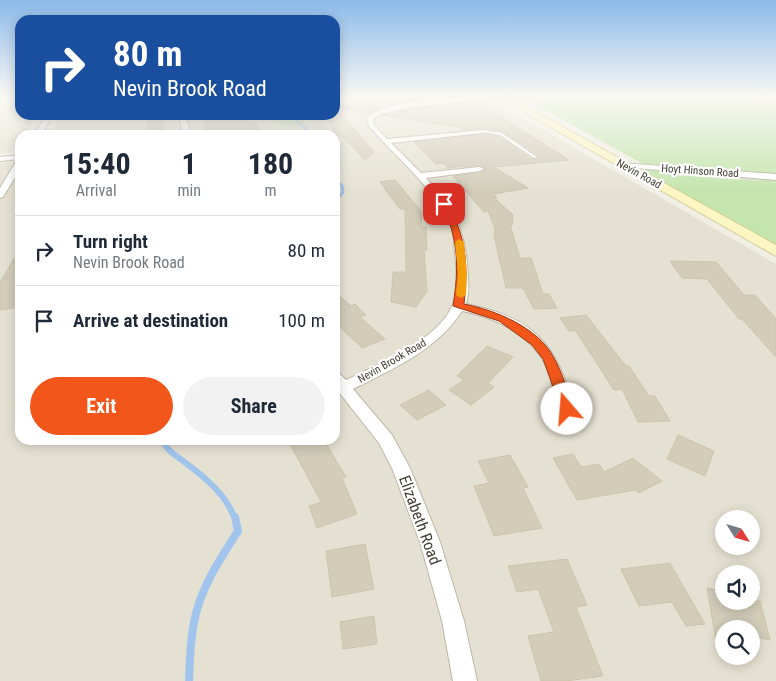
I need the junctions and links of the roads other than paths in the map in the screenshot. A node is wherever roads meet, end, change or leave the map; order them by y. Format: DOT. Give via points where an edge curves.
graph roads {
  1 [pos="374,129"];
  2 [pos="558,129"];
  3 [pos="482,131"];
  4 [pos="385,141"];
  5 [pos="15,157"];
  6 [pos="536,157"];
  7 [pos="0,158"];
  8 [pos="624,166"];
  9 [pos="480,169"];
  10 [pos="15,170"];
  11 [pos="418,176"];
  12 [pos="776,177"];
  13 [pos="0,195"];
  14 [pos="776,251"];
  15 [pos="458,306"];
  16 [pos="340,382"];
  17 [pos="567,409"];
  18 [pos="465,681"];
  1 -- 4 [label="street, Nevin Brook Road"];
  2 -- 8 [label="main road, Nevin Road"];
  3 -- 4 [label="street"];
  3 -- 6 [label="lane" via="501,134"];
  4 -- 11 [label="street, Nevin Brook Road"];
  5 -- 7 [label="street"];
  8 -- 12 [label="street, Hoyt Hinson Road"];
  8 -- 14 [label="main road, Nevin Road"];
  9 -- 11 [label="street"];
  10 -- 13 [label="street"];
  11 -- 15 [label="street, Nevin Brook Road" via="444,204 459,239 463,274"];
  15 -- 16 [label="street, Nevin Brook Road" via="447,323 430,339 381,369"];
  15 -- 17 [label="street" via="482,310 503,319 536,342 548,358"];
  16 -- 18 [label="street, Elizabeth Road" via="386,439 400,468 432,551 453,621"];
}
